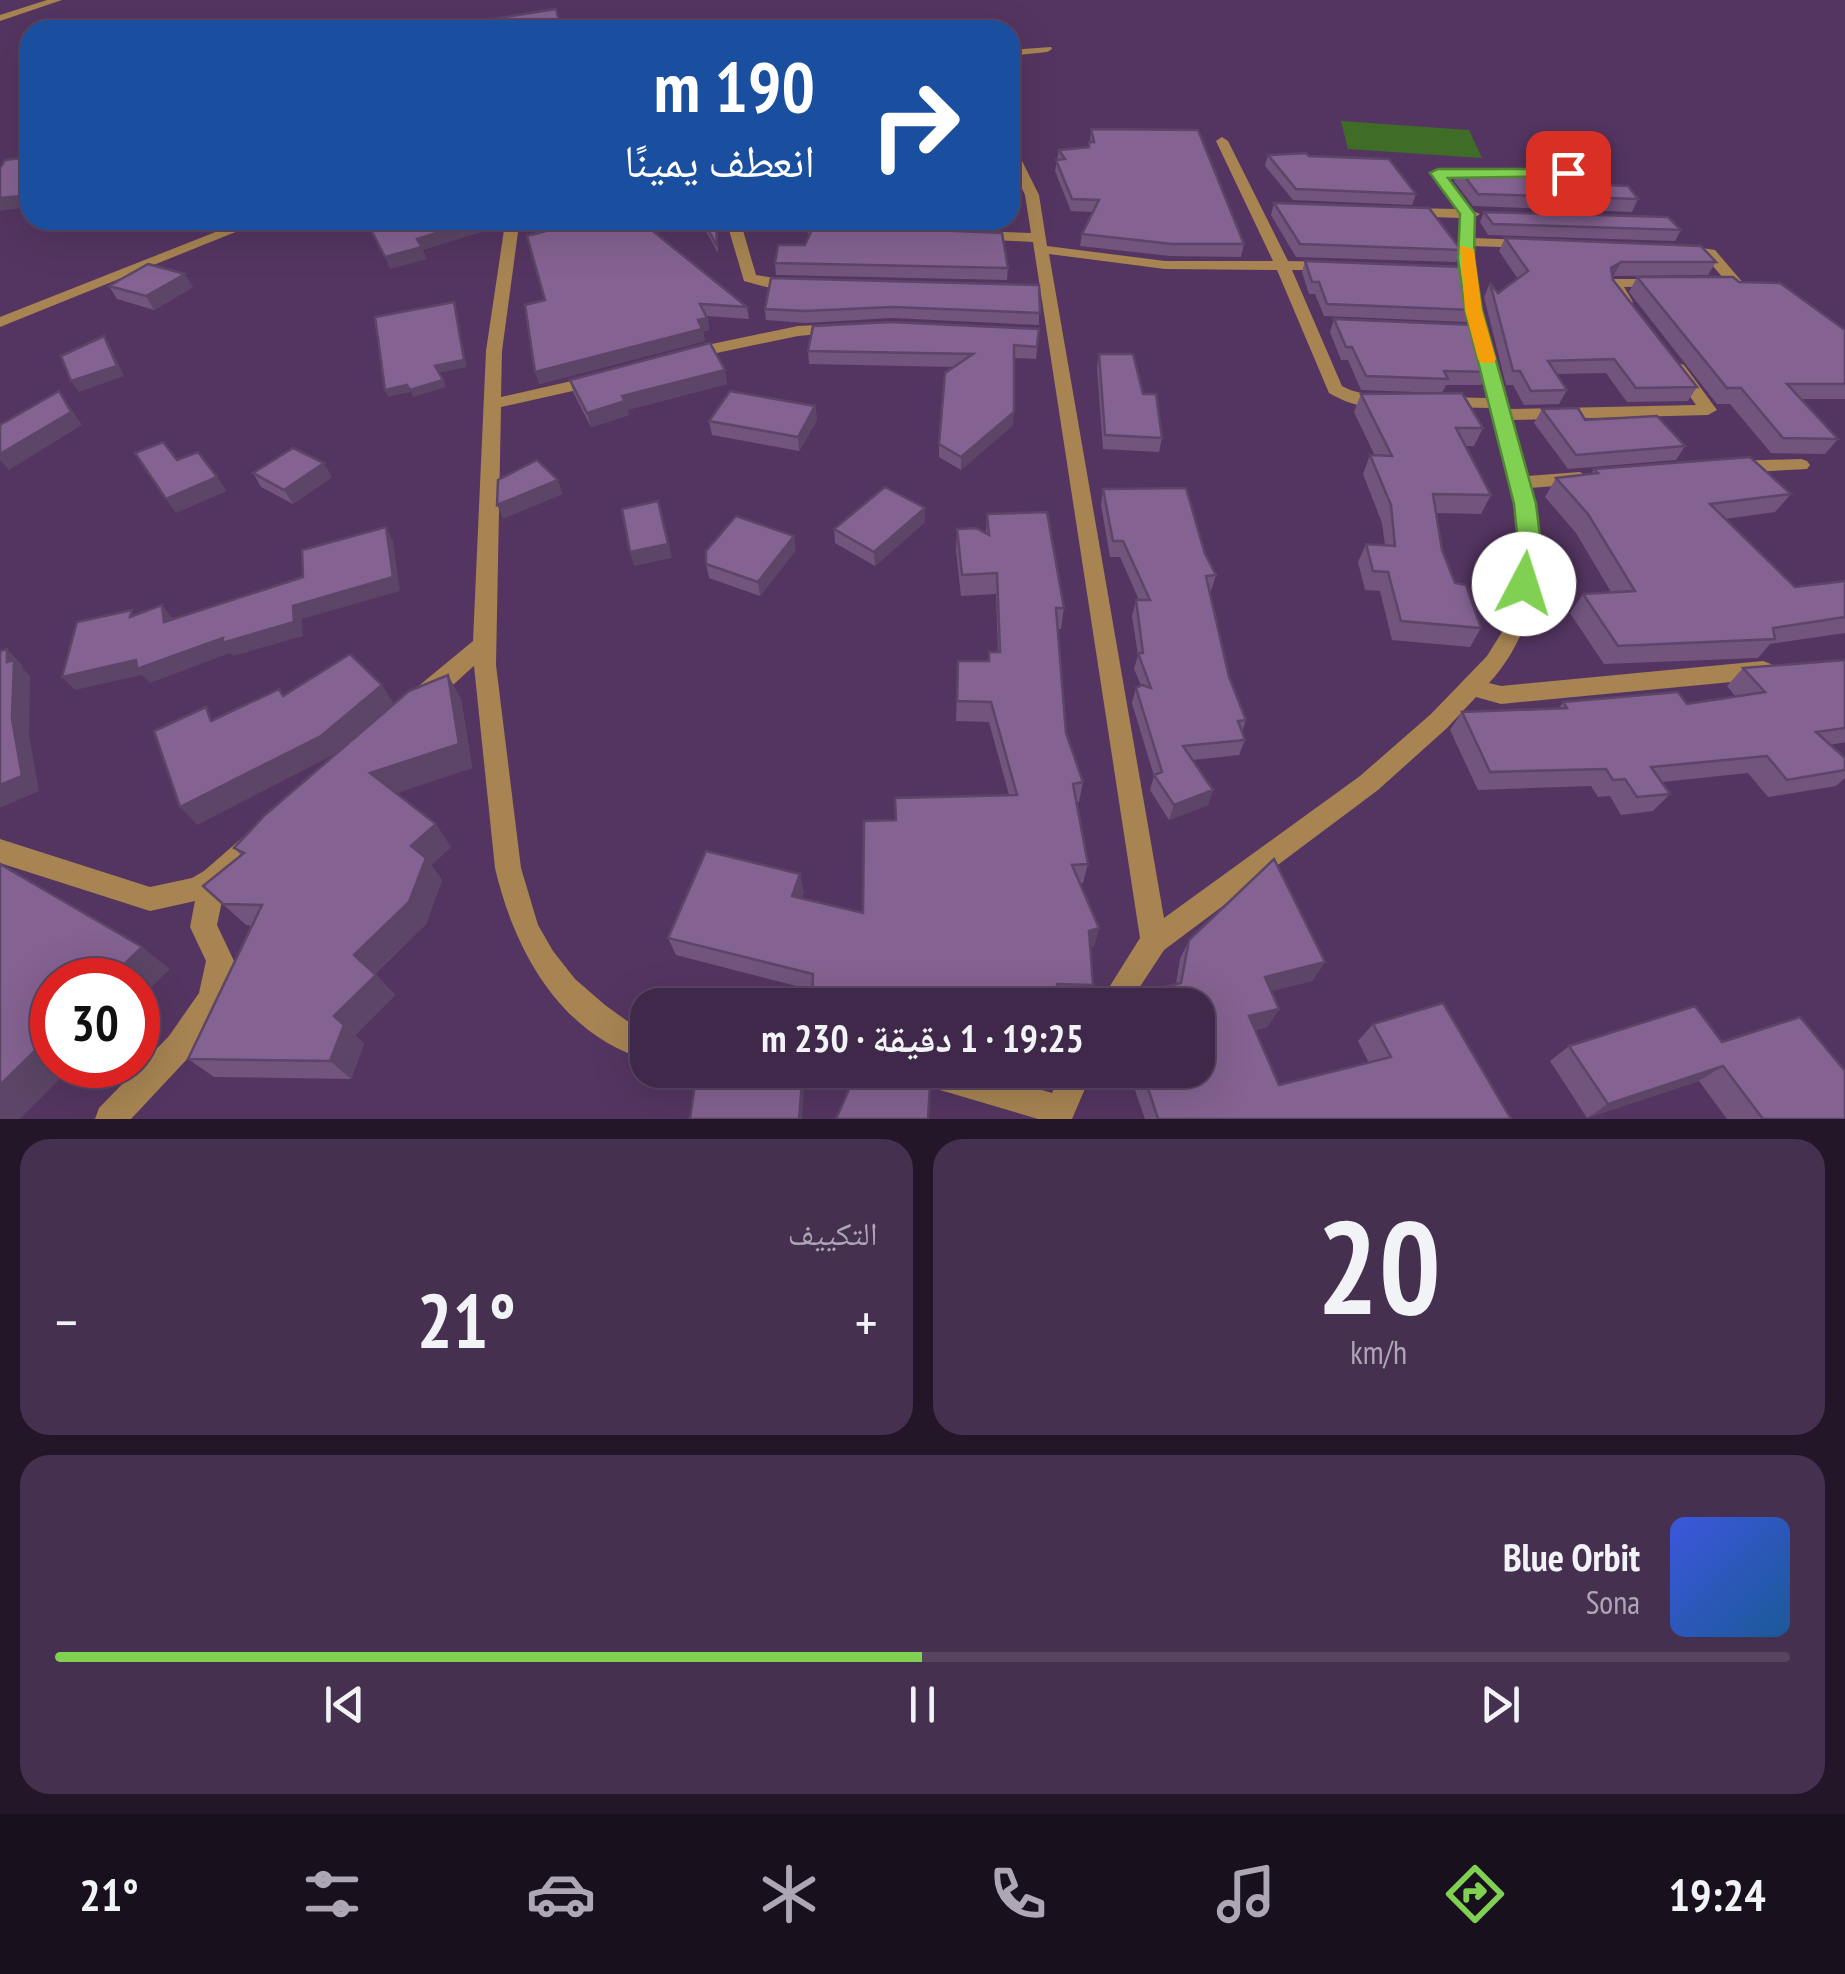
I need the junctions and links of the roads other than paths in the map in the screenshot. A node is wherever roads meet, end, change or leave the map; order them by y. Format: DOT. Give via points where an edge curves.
graph roads {
  1 [pos="41,0"];
  2 [pos="57,0"];
  3 [pos="0,8"];
  4 [pos="0,18"];
  5 [pos="1047,48"];
  6 [pos="1020,52"];
  7 [pos="1222,141"];
  8 [pos="1020,171"];
  9 [pos="1512,173"];
  10 [pos="1254,207"];
  11 [pos="1274,207"];
  12 [pos="1390,212"];
  13 [pos="1468,214"];
  14 [pos="1486,215"];
  15 [pos="233,230"];
  16 [pos="511,230"];
  17 [pos="735,230"];
  18 [pos="960,234"];
  19 [pos="1466,242"];
  20 [pos="1039,243"];
  21 [pos="1543,244"];
  22 [pos="1658,248"];
  23 [pos="1282,264"];
  24 [pos="1349,266"];
  25 [pos="1448,270"];
  26 [pos="1468,271"];
  27 [pos="1670,283"];
  28 [pos="1704,284"];
  29 [pos="810,285"];
  30 [pos="1637,317"];
  31 [pos="0,322"];
  32 [pos="1307,323"];
  33 [pos="1326,324"];
  34 [pos="862,329"];
  35 [pos="1460,330"];
  36 [pos="1480,332"];
  37 [pos="668,360"];
  38 [pos="1672,361"];
  39 [pos="613,376"];
  40 [pos="1408,402"];
  41 [pos="1426,402"];
  42 [pos="493,404"];
  43 [pos="1500,409"];
  44 [pos="1801,465"];
  45 [pos="1713,468"];
  46 [pos="1597,477"];
  47 [pos="1518,483"];
  48 [pos="481,647"];
  49 [pos="1788,667"];
  50 [pos="1471,687"];
  51 [pos="409,707"];
  52 [pos="282,818"];
  53 [pos="0,851"];
  54 [pos="213,880"];
  55 [pos="1154,941"];
  56 [pos="1123,988"];
  57 [pos="630,1042"];
  58 [pos="978,1088"];
  59 [pos="1069,1088"];
  60 [pos="1057,1114"];
  61 [pos="110,1119"];
  1 -- 3 [label="street"];
  2 -- 4 [label="street"];
  5 -- 6 [label="street"];
  7 -- 10 [label="street"];
  8 -- 20 [label="street" via="1032,195"];
  9 -- 13 [label="street" via="1438,173"];
  10 -- 11 [label="street"];
  10 -- 23 [label="street"];
  12 -- 13 [label="street"];
  13 -- 14 [label="street"];
  13 -- 19 [label="street"];
  15 -- 31 [label="street"];
  16 -- 42 [label="street"];
  17 -- 29 [label="street" via="750,278"];
  18 -- 20 [label="street"];
  19 -- 21 [label="street"];
  19 -- 26 [label="street"];
  20 -- 23 [label="street" via="1166,265"];
  20 -- 55 [label="street" via="1044,334"];
  22 -- 28 [label="street" via="1710,253 1737,284"];
  23 -- 24 [label="street"];
  23 -- 32 [label="street"];
  25 -- 26 [label="street"];
  26 -- 36 [label="street"];
  27 -- 30 [label="street" via="1614,283"];
  32 -- 33 [label="street"];
  32 -- 40 [label="street" via="1341,396"];
  34 -- 37 [label="street" via="798,331"];
  35 -- 36 [label="street"];
  36 -- 43 [label="street"];
  38 -- 43 [label="street" via="1708,410"];
  39 -- 42 [label="street"];
  41 -- 43 [label="street"];
  42 -- 48 [label="street"];
  43 -- 47 [label="street"];
  44 -- 45 [label="street"];
  46 -- 47 [label="street"];
  47 -- 50 [label="street" via="1530,544 1517,625"];
  48 -- 51 [label="street"];
  48 -- 57 [label="street" via="509,883 530,942 561,989"];
  49 -- 50 [label="street" via="1501,694"];
  50 -- 55 [label="street" via="1369,783"];
  52 -- 54 [label="street"];
  53 -- 54 [label="street" via="150,899"];
  54 -- 61 [label="street" via="203,927 221,959 215,990 192,1030"];
  55 -- 56 [label="street"];
  58 -- 60 [label="street"];
  59 -- 60 [label="street"];
}
